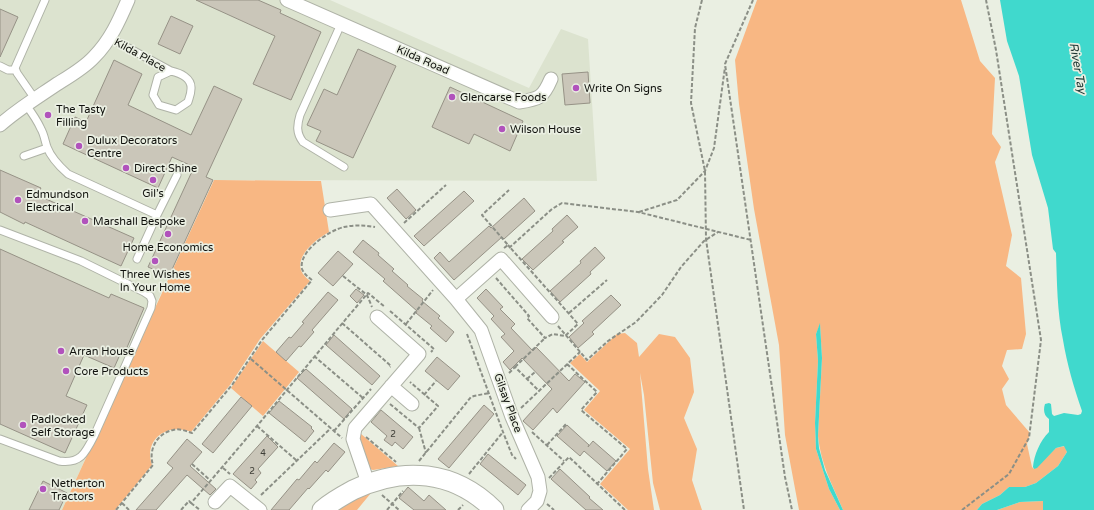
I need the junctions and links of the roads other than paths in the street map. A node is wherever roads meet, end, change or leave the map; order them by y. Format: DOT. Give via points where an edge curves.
graph roads {
  1 [pos="45,0"];
  2 [pos="128,0"];
  3 [pos="287,0"];
  4 [pos="341,24"];
  5 [pos="110,38"];
  6 [pos="0,66"];
  7 [pos="15,70"];
  8 [pos="171,71"];
  9 [pos="551,79"];
  10 [pos="30,102"];
  11 [pos="0,125"];
  12 [pos="47,148"];
  13 [pos="24,156"];
  14 [pos="344,167"];
  15 [pos="177,175"];
  16 [pos="330,210"];
  17 [pos="157,215"];
  18 [pos="0,230"];
  19 [pos="137,259"];
  20 [pos="456,300"];
  21 [pos="376,317"];
  22 [pos="552,317"];
  23 [pos="391,386"];
  24 [pos="412,404"];
  25 [pos="0,439"];
  26 [pos="368,483"];
  27 [pos="215,502"];
  28 [pos="259,504"];
  29 [pos="322,510"];
  30 [pos="494,510"];
  31 [pos="528,510"];
  1 -- 7 [label="lane"];
  2 -- 5 [label="street"];
  3 -- 4 [label="street, Kilda Road"];
  4 -- 9 [label="street, Kilda Road" via="519,102 537,100"];
  4 -- 14 [label="lane" via="300,115 297,129 303,142"];
  5 -- 8 [label="lane, Kilda Place"];
  5 -- 10 [label="street" via="86,65"];
  6 -- 7 [label="lane"];
  7 -- 10 [label="lane"];
  8 -- 8 [label="lane, Kilda Place" via="158,77 152,95 159,106 176,110 188,102 191,88 189,81 180,73"];
  10 -- 11 [label="street"];
  10 -- 12 [label="lane"];
  12 -- 13 [label="lane"];
  12 -- 17 [label="lane" via="56,163 68,174"];
  15 -- 17 [label="lane"];
  16 -- 20 [label="street, Gilsay Place" via="371,204"];
  17 -- 19 [label="lane"];
  18 -- 25 [label="lane" via="81,261 144,292 152,301 94,436 80,459 58,461"];
  20 -- 22 [label="street" via="501,254"];
  20 -- 31 [label="street, Gilsay Place" via="481,330 512,417 538,477 540,491 537,501"];
  21 -- 23 [label="street" via="419,354"];
  23 -- 24 [label="street"];
  23 -- 26 [label="street" via="355,428 353,439"];
  26 -- 29 [label="street"];
  26 -- 30 [label="street" via="396,476 430,476 465,488"];
  27 -- 28 [label="street" via="230,486"];
}
